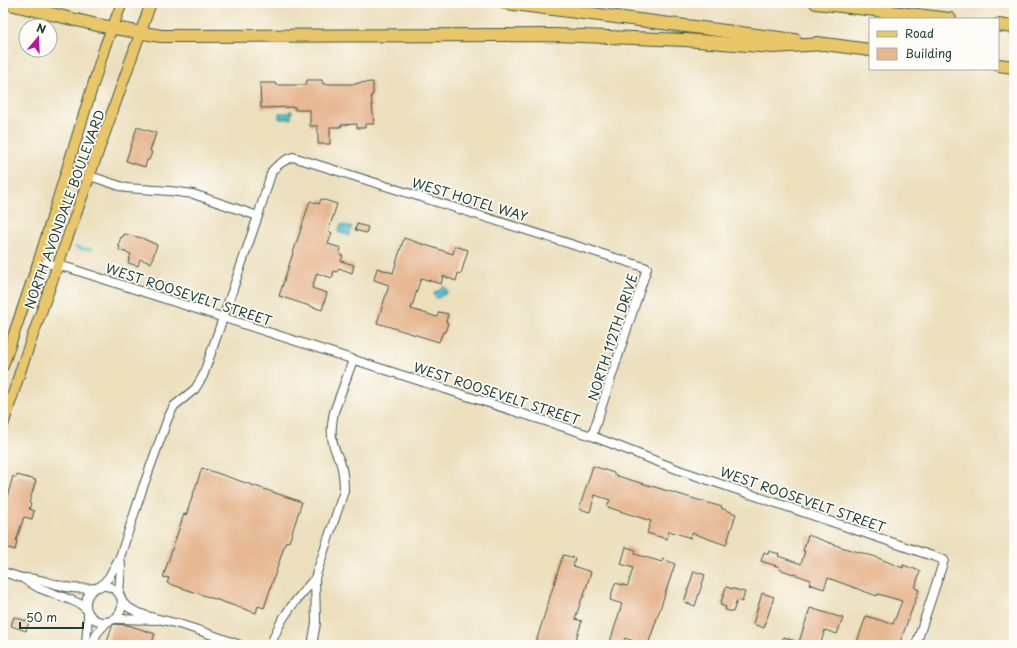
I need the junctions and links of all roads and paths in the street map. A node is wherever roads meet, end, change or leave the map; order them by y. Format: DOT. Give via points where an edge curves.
graph roads {
  1 [pos="6,3"];
  2 [pos="122,3"];
  3 [pos="152,3"];
  4 [pos="506,3"];
  5 [pos="816,3"];
  6 [pos="887,3"];
  7 [pos="942,18"];
  8 [pos="950,18"];
  9 [pos="999,25"];
  10 [pos="112,27"];
  11 [pos="1014,27"];
  12 [pos="141,32"];
  13 [pos="824,44"];
  14 [pos="869,50"];
  15 [pos="999,65"];
  16 [pos="1014,67"];
  17 [pos="90,176"];
  18 [pos="258,216"];
  19 [pos="39,260"];
  20 [pos="58,266"];
  21 [pos="647,268"];
  22 [pos="223,318"];
  23 [pos="353,360"];
  24 [pos="3,366"];
  25 [pos="3,425"];
  26 [pos="592,436"];
  27 [pos="120,557"];
  28 [pos="3,572"];
  29 [pos="22,578"];
  30 [pos="315,578"];
  31 [pos="98,587"];
  32 [pos="119,593"];
  33 [pos="122,602"];
  34 [pos="87,612"];
  35 [pos="116,619"];
  36 [pos="161,620"];
  37 [pos="106,623"];
  38 [pos="86,645"];
  39 [pos="92,645"];
  40 [pos="240,645"];
  41 [pos="270,645"];
  42 [pos="312,645"];
  43 [pos="916,645"];
  1 -- 10 [label="highway"];
  2 -- 10 [label="main road, NORTH AVONDALE BOULEVARD"];
  3 -- 12 [label="main road, NORTH AVONDALE BOULEVARD"];
  4 -- 13 [label="highway"];
  5 -- 7 [label="highway"];
  6 -- 8 [label="highway"];
  9 -- 11 [label="highway"];
  10 -- 12 [label="highway"];
  10 -- 19 [label="main road, NORTH AVONDALE BOULEVARD"];
  12 -- 13 [label="highway" via="161,36 556,35 685,40 772,47"];
  12 -- 17 [label="main road, NORTH AVONDALE BOULEVARD"];
  13 -- 14 [label="highway"];
  15 -- 16 [label="highway"];
  17 -- 18 [label="street" via="126,188 193,194"];
  17 -- 20 [label="main road, NORTH AVONDALE BOULEVARD"];
  18 -- 21 [label="street, WEST HOTEL WAY" via="276,166 286,159 301,158"];
  18 -- 22 [label="street"];
  19 -- 20 [label="street, WEST ROOSEVELT STREET"];
  19 -- 24 [label="main road, NORTH AVONDALE BOULEVARD"];
  20 -- 22 [label="street, WEST ROOSEVELT STREET"];
  20 -- 25 [label="main road, NORTH AVONDALE BOULEVARD"];
  21 -- 26 [label="street, NORTH 112TH DRIVE"];
  22 -- 23 [label="street, WEST ROOSEVELT STREET"];
  22 -- 27 [label="street" via="204,376 195,388 174,406 168,418"];
  23 -- 26 [label="street, WEST ROOSEVELT STREET"];
  23 -- 30 [label="street" via="334,412 331,432 341,467 344,491"];
  26 -- 43 [label="street, WEST ROOSEVELT STREET" via="679,470 944,560"];
  27 -- 31 [label="street" via="110,577"];
  27 -- 32 [label="street"];
  28 -- 29 [label="street"];
  29 -- 31 [label="street" via="78,589"];
  29 -- 34 [label="street" via="39,588 77,602"];
  30 -- 41 [label="street" via="284,616"];
  30 -- 42 [label="street" via="316,623"];
  31 -- 32 [label="street" via="111,588"];
  31 -- 34 [label="street" via="91,591 86,599"];
  32 -- 33 [label="street"];
  33 -- 35 [label="street" via="120,614"];
  33 -- 36 [label="street" via="136,611"];
  34 -- 37 [label="street" via="96,621"];
  34 -- 38 [label="street"];
  35 -- 36 [label="street"];
  35 -- 37 [label="street"];
  36 -- 40 [label="street"];
  37 -- 39 [label="street" via="97,633"];
}
